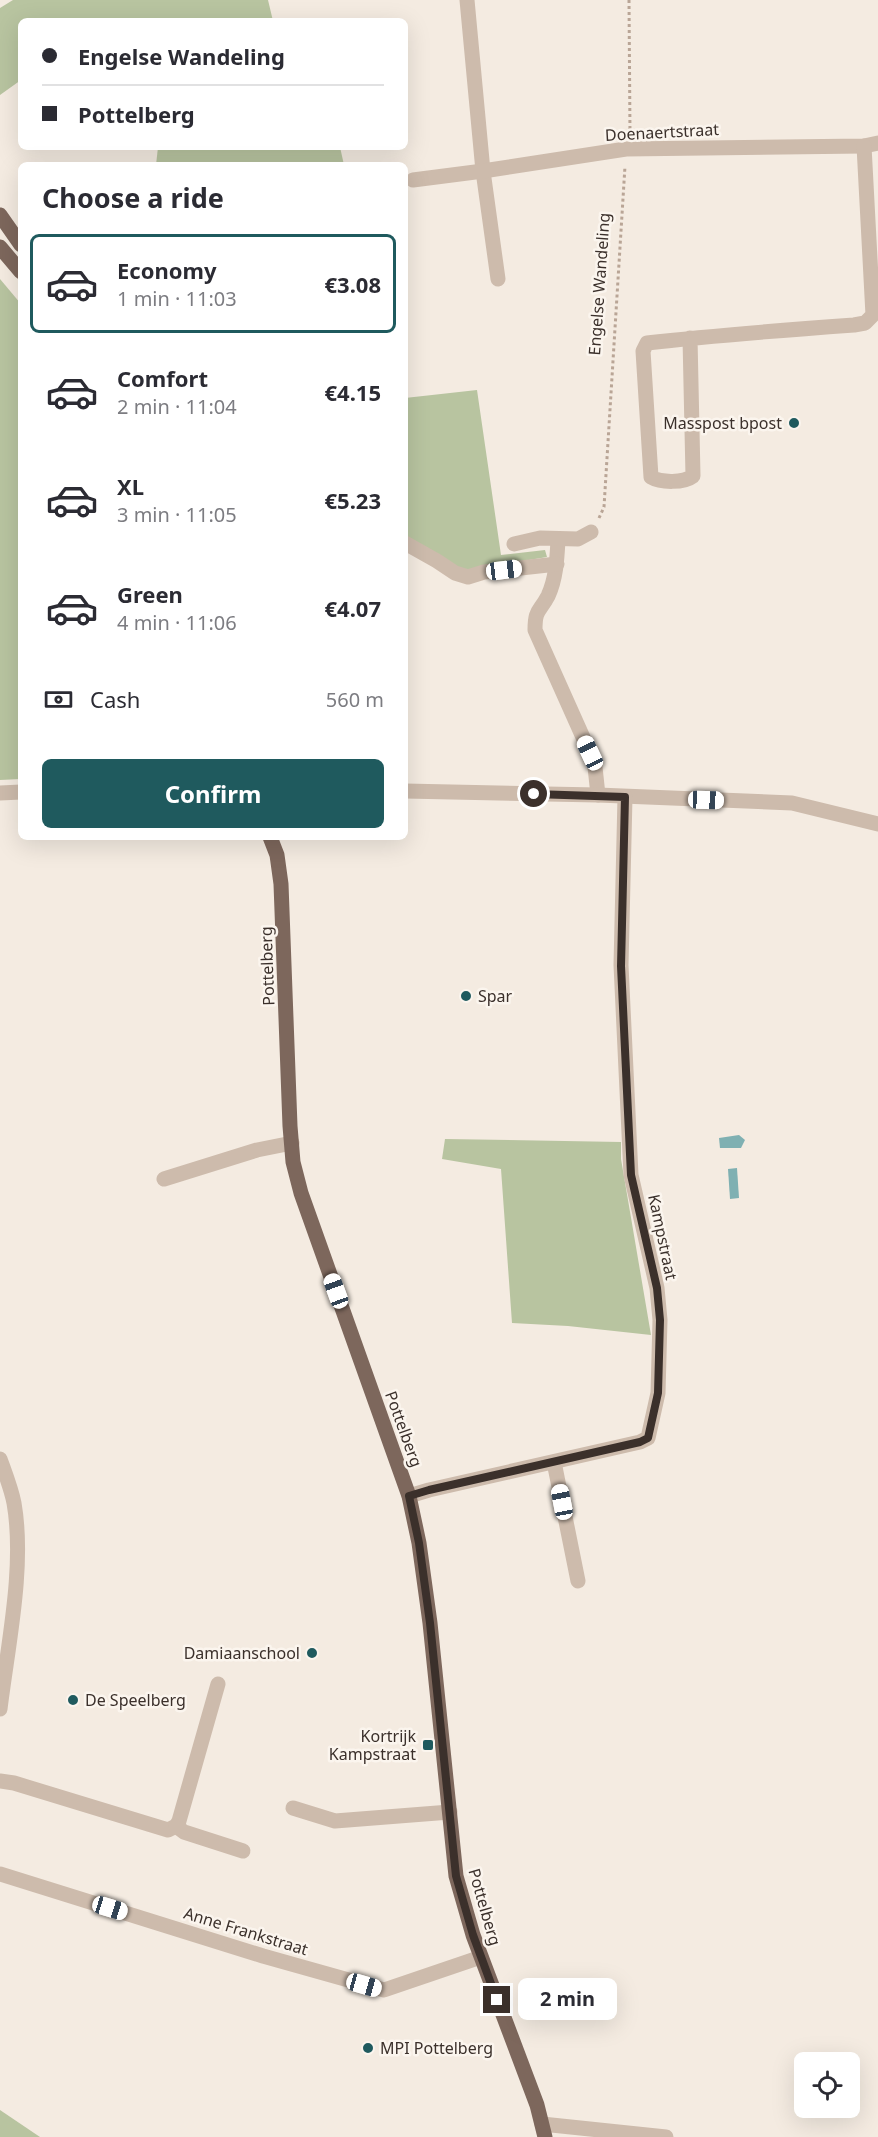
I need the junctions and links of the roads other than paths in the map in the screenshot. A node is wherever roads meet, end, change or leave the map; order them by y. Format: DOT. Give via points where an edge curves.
graph roads {
  1 [pos="467,0"];
  2 [pos="871,144"];
  3 [pos="483,171"];
  4 [pos="413,180"];
  5 [pos="0,215"];
  6 [pos="18,241"];
  7 [pos="0,247"];
  8 [pos="18,268"];
  9 [pos="498,279"];
  10 [pos="690,338"];
  11 [pos="591,532"];
  12 [pos="558,540"];
  13 [pos="514,544"];
  14 [pos="408,545"];
  15 [pos="557,564"];
  16 [pos="408,791"];
  17 [pos="18,792"];
  18 [pos="0,793"];
  19 [pos="598,795"];
  20 [pos="625,797"];
  21 [pos="878,824"];
  22 [pos="271,840"];
  23 [pos="291,1143"];
  24 [pos="164,1179"];
  25 [pos="0,1459"];
  26 [pos="554,1462"];
  27 [pos="409,1496"];
  28 [pos="578,1581"];
  29 [pos="218,1684"];
  30 [pos="0,1708"];
  31 [pos="0,1781"];
  32 [pos="293,1808"];
  33 [pos="450,1812"];
  34 [pos="176,1826"];
  35 [pos="243,1851"];
  36 [pos="0,1874"];
  37 [pos="481,1957"];
  38 [pos="543,2131"];
  39 [pos="666,2137"];
  1 -- 3 [label="street"];
  2 -- 3 [label="street, Doenaertstraat" via="626,149"];
  2 -- 10 [label="street" via="873,315 865,323 854,325"];
  3 -- 4 [label="street, Doenaertstraat"];
  3 -- 9 [label="street"];
  5 -- 6 [label="main road"];
  7 -- 8 [label="main road"];
  10 -- 10 [label="street" via="693,476 658,481 651,477 643,351 647,343"];
  11 -- 12 [label="street" via="578,540"];
  12 -- 13 [label="street" via="540,538"];
  12 -- 15 [label="street"];
  14 -- 15 [label="street" via="468,577"];
  15 -- 19 [label="street" via="548,595 535,615 535,630 590,753"];
  16 -- 19 [label="street"];
  17 -- 18 [label="street"];
  19 -- 20 [label="street"];
  20 -- 21 [label="street" via="792,803"];
  20 -- 26 [label="street, Kampstraat" via="621,966 631,1175 657,1288 658,1393 648,1438"];
  22 -- 23 [label="main road, Pottelberg" via="277,855 283,912"];
  23 -- 24 [label="street"];
  23 -- 27 [label="main road, Pottelberg" via="301,1193"];
  25 -- 30 [label="street" via="14,1501 17,1532 17,1574"];
  26 -- 27 [label="street, Kampstraat"];
  26 -- 28 [label="street"];
  27 -- 33 [label="main road, Pottelberg" via="430,1623"];
  29 -- 34 [label="street"];
  31 -- 34 [label="street" via="168,1830"];
  32 -- 33 [label="street" via="335,1821"];
  33 -- 37 [label="main road, Pottelberg" via="456,1876"];
  34 -- 35 [label="street"];
  36 -- 37 [label="street, Anne Frankstraat" via="384,1990"];
  37 -- 38 [label="main road, Pottelberg" via="537,2105"];
  38 -- 39 [label="street"];
}
